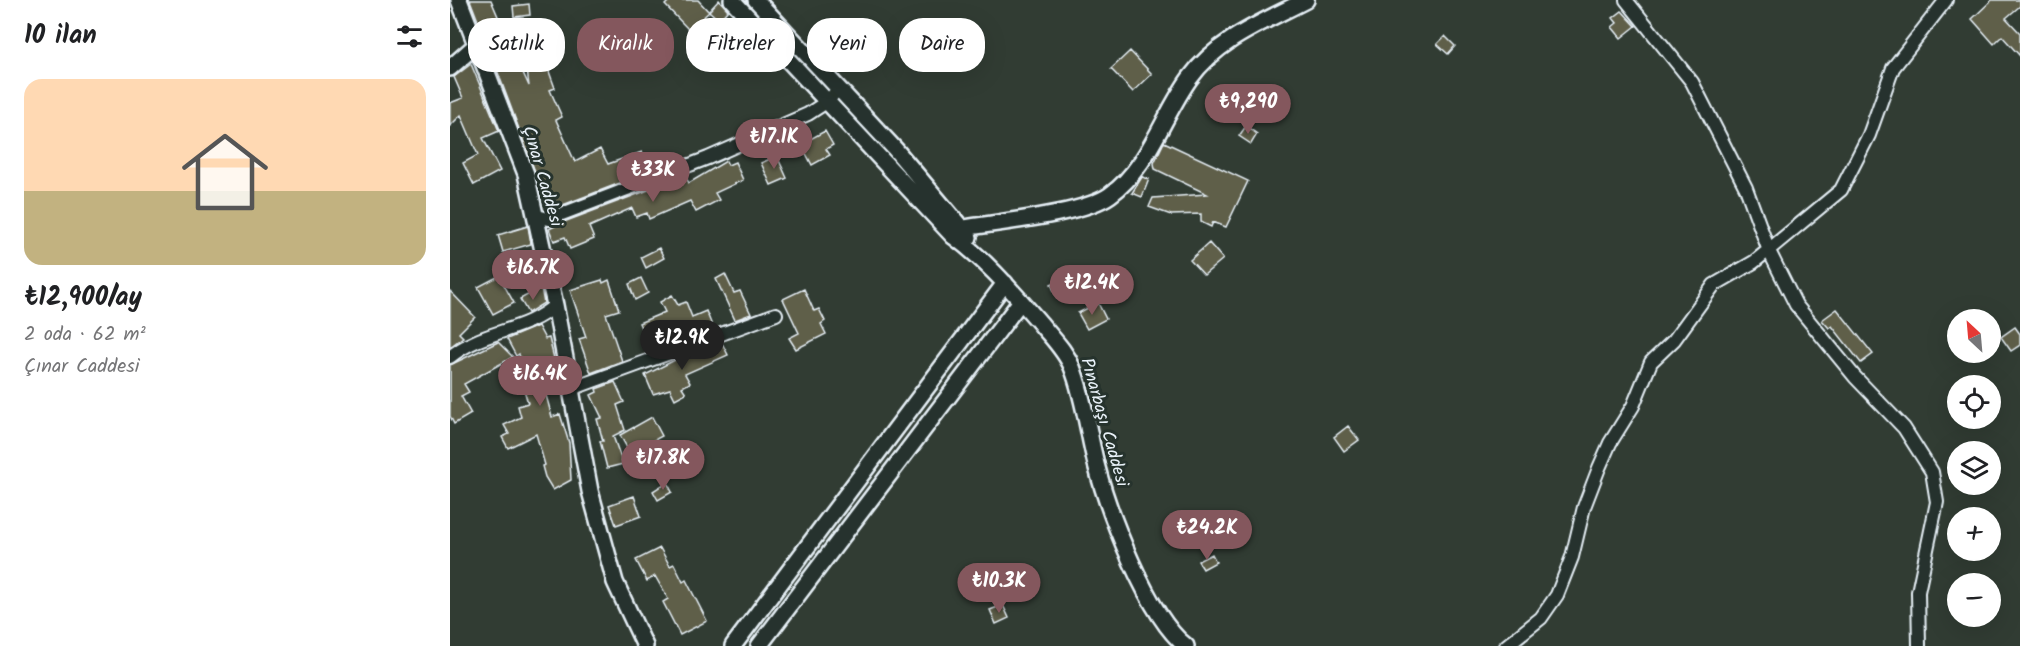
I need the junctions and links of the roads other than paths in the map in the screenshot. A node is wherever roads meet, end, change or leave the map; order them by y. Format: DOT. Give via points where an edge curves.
graph roads {
  1 [pos="459,0"];
  2 [pos="732,0"];
  3 [pos="756,0"];
  4 [pos="1306,0"];
  5 [pos="1626,0"];
  6 [pos="1946,0"];
  7 [pos="468,24"];
  8 [pos="468,52"];
  9 [pos="450,68"];
  10 [pos="487,72"];
  11 [pos="838,89"];
  12 [pos="828,101"];
  13 [pos="537,216"];
  14 [pos="959,232"];
  15 [pos="1769,251"];
  16 [pos="1005,283"];
  17 [pos="1021,301"];
  18 [pos="555,305"];
  19 [pos="776,314"];
  20 [pos="450,357"];
  21 [pos="571,389"];
  22 [pos="645,646"];
  23 [pos="733,646"];
  24 [pos="759,646"];
  25 [pos="1185,646"];
  26 [pos="1506,646"];
  27 [pos="1919,646"];
  1 -- 7 [label="street, Çınar Caddesi"];
  2 -- 12 [label="street, Pınarbaşı Caddesi"];
  3 -- 11 [label="street, Pınarbaşı Caddesi"];
  4 -- 14 [label="street" via="1224,44 1203,63 1176,100 1149,150 1112,194 1084,207"];
  5 -- 15 [label="street" via="1692,82 1746,188"];
  6 -- 15 [label="street" via="1893,68 1848,180"];
  8 -- 9 [label="street"];
  10 -- 13 [label="street, Çınar Caddesi" via="519,154"];
  11 -- 12 [label="street"];
  11 -- 14 [label="street, Pınarbaşı Caddesi"];
  12 -- 13 [label="street" via="808,114 708,158 549,219"];
  12 -- 14 [label="street, Pınarbaşı Caddesi"];
  13 -- 18 [label="street, Çınar Caddesi"];
  14 -- 16 [label="street, Pınarbaşı Caddesi"];
  15 -- 26 [label="street" via="1713,285 1674,340 1651,363 1599,468 1557,594 1541,618"];
  15 -- 27 [label="street" via="1796,305 1855,377 1904,428 1932,472 1937,502 1918,592"];
  16 -- 17 [label="street, Pınarbaşı Caddesi"];
  16 -- 23 [label="street"];
  17 -- 24 [label="street"];
  17 -- 25 [label="street, Pınarbaşı Caddesi" via="1055,340 1072,367 1096,467 1116,523 1166,627"];
  18 -- 20 [label="street" via="539,317 472,340"];
  18 -- 21 [label="street, Çınar Caddesi"];
  19 -- 21 [label="street"];
  21 -- 22 [label="street, Çınar Caddesi" via="590,491 615,582"];
}
